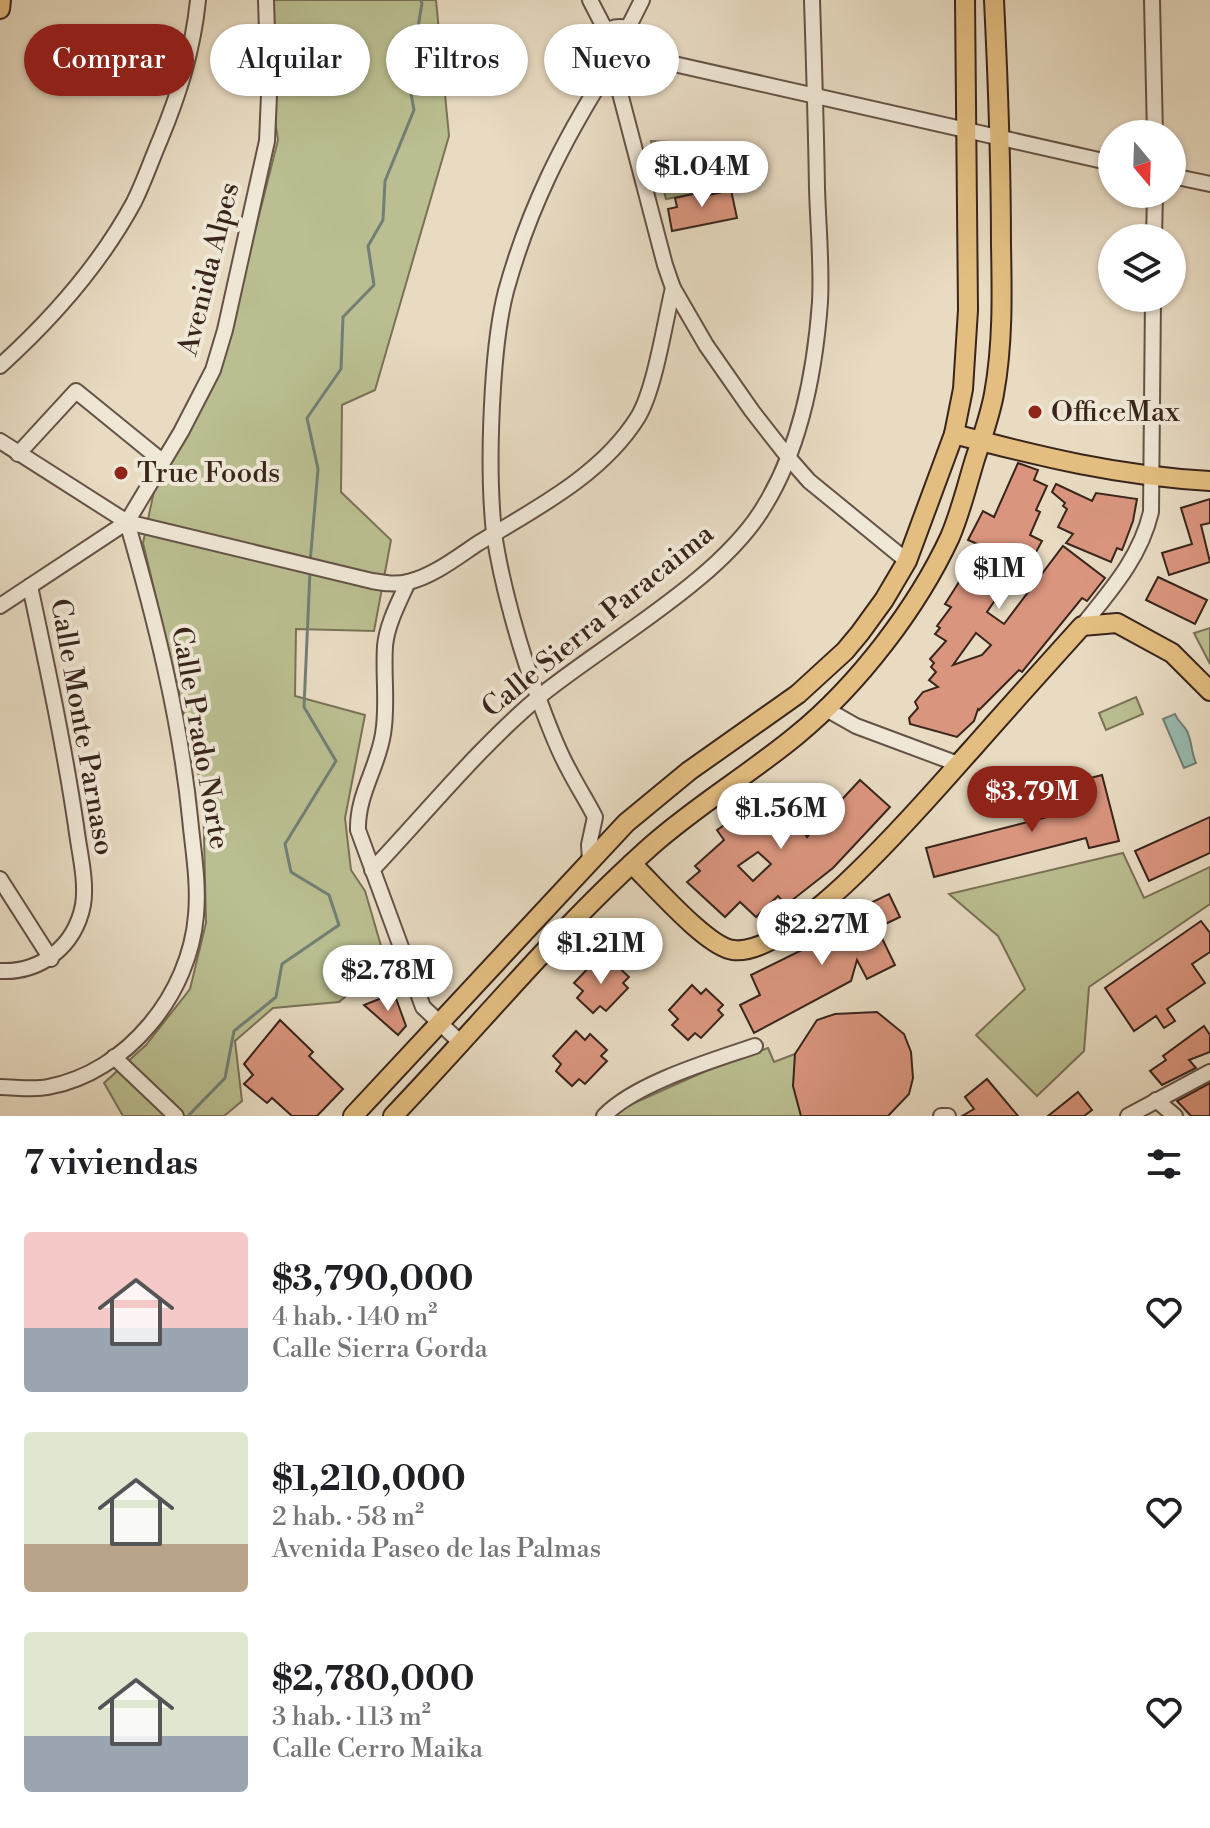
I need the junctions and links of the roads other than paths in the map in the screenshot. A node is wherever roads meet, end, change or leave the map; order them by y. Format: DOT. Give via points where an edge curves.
graph roads {
  1 [pos="1,0"];
  2 [pos="198,0"];
  3 [pos="266,0"];
  4 [pos="590,0"];
  5 [pos="642,0"];
  6 [pos="812,0"];
  7 [pos="965,0"];
  8 [pos="994,0"];
  9 [pos="1152,0"];
  10 [pos="0,9"];
  11 [pos="602,24"];
  12 [pos="630,24"];
  13 [pos="679,65"];
  14 [pos="595,96"];
  15 [pos="618,96"];
  16 [pos="815,96"];
  17 [pos="1155,120"];
  18 [pos="966,131"];
  19 [pos="1001,138"];
  20 [pos="1098,160"];
  21 [pos="1186,179"];
  22 [pos="1210,184"];
  23 [pos="673,288"];
  24 [pos="1153,312"];
  25 [pos="0,366"];
  26 [pos="954,434"];
  27 [pos="0,441"];
  28 [pos="981,441"];
  29 [pos="18,454"];
  30 [pos="788,457"];
  31 [pos="162,461"];
  32 [pos="1152,478"];
  33 [pos="1210,481"];
  34 [pos="127,522"];
  35 [pos="495,534"];
  36 [pos="907,561"];
  37 [pos="408,582"];
  38 [pos="1117,583"];
  39 [pos="30,586"];
  40 [pos="0,606"];
  41 [pos="1117,623"];
  42 [pos="1082,626"];
  43 [pos="816,679"];
  44 [pos="1210,691"];
  45 [pos="538,698"];
  46 [pos="826,709"];
  47 [pos="958,764"];
  48 [pos="626,823"];
  49 [pos="650,847"];
  50 [pos="590,861"];
  51 [pos="632,864"];
  52 [pos="372,870"];
  53 [pos="0,879"];
  54 [pos="613,883"];
  55 [pos="51,959"];
  56 [pos="0,971"];
  57 [pos="440,1024"];
  58 [pos="462,1044"];
  59 [pos="755,1046"];
  60 [pos="114,1057"];
  61 [pos="1210,1072"];
  62 [pos="0,1087"];
  63 [pos="1156,1100"];
  64 [pos="176,1116"];
  65 [pos="353,1116"];
  66 [pos="393,1116"];
  67 [pos="604,1116"];
  68 [pos="1128,1116"];
  69 [pos="1175,1116"];
  1 -- 10 [label="main road"];
  2 -- 25 [label="street" via="179,96 136,199 77,288"];
  3 -- 31 [label="street, Avenida Alpes" via="267,141 231,302 213,370"];
  4 -- 11 [label="street"];
  5 -- 12 [label="street"];
  6 -- 16 [label="street, Calle Sierra Paracaima"];
  7 -- 18 [label="main road"];
  8 -- 19 [label="main road"];
  9 -- 17 [label="street"];
  13 -- 16 [label="street"];
  14 -- 35 [label="street" via="567,135 542,189 505,294 491,420"];
  15 -- 23 [label="street"];
  16 -- 18 [label="street"];
  16 -- 30 [label="street, Calle Sierra Paracaima" via="820,300 803,413"];
  18 -- 19 [label="street"];
  18 -- 26 [label="main road" via="968,310"];
  19 -- 20 [label="street"];
  19 -- 28 [label="main road" via="999,359"];
  21 -- 22 [label="street"];
  23 -- 30 [label="street" via="733,384"];
  23 -- 35 [label="street" via="640,414 595,465"];
  24 -- 32 [label="street"];
  26 -- 28 [label="main road"];
  26 -- 36 [label="main road"];
  27 -- 29 [label="street"];
  28 -- 32 [label="main road"];
  28 -- 46 [label="main road" via="966,495 927,578 873,656"];
  29 -- 31 [label="street" via="76,391"];
  29 -- 34 [label="street"];
  30 -- 36 [label="street" via="809,481"];
  30 -- 45 [label="street, Calle Sierra Paracaima" via="765,506 730,549"];
  31 -- 34 [label="street, Avenida Alpes"];
  32 -- 33 [label="main road"];
  32 -- 38 [label="street" via="1147,529"];
  34 -- 37 [label="street" via="388,584"];
  34 -- 39 [label="street, Avenida Alpes"];
  34 -- 60 [label="street, Calle Prado Norte" via="149,595 188,788 197,878 196,916 179,982 147,1028"];
  35 -- 37 [label="street"];
  35 -- 45 [label="street"];
  36 -- 43 [label="main road" via="860,633"];
  37 -- 52 [label="street" via="389,626 383,737 358,813 358,830"];
  38 -- 41 [label="street" via="1112,604"];
  38 -- 42 [label="street"];
  39 -- 40 [label="street, Avenida Alpes"];
  39 -- 55 [label="street, Calle Monte Parnaso" via="65,750 82,878 78,923"];
  41 -- 42 [label="main road"];
  41 -- 44 [label="main road" via="1172,653"];
  42 -- 47 [label="main road"];
  43 -- 46 [label="main road"];
  43 -- 48 [label="main road"];
  45 -- 50 [label="street" via="595,817"];
  45 -- 52 [label="street, Calle Sierra Paracaima"];
  46 -- 47 [label="street" via="856,726"];
  46 -- 49 [label="main road"];
  47 -- 51 [label="main road" via="859,872 800,922 751,949 731,950 712,942"];
  48 -- 49 [label="main road" via="641,832"];
  48 -- 50 [label="main road"];
  49 -- 51 [label="main road"];
  50 -- 54 [label="main road" via="597,877"];
  50 -- 57 [label="main road"];
  51 -- 54 [label="main road"];
  52 -- 57 [label="street" via="423,1007"];
  53 -- 55 [label="street"];
  54 -- 58 [label="main road"];
  55 -- 56 [label="street"];
  57 -- 58 [label="street"];
  57 -- 65 [label="main road"];
  58 -- 66 [label="main road"];
  59 -- 67 [label="street" via="618,1102"];
  60 -- 62 [label="street, Calle Prado Norte" via="47,1088"];
  60 -- 64 [label="street"];
  61 -- 63 [label="street"];
  63 -- 68 [label="street"];
  63 -- 69 [label="street"];
}
